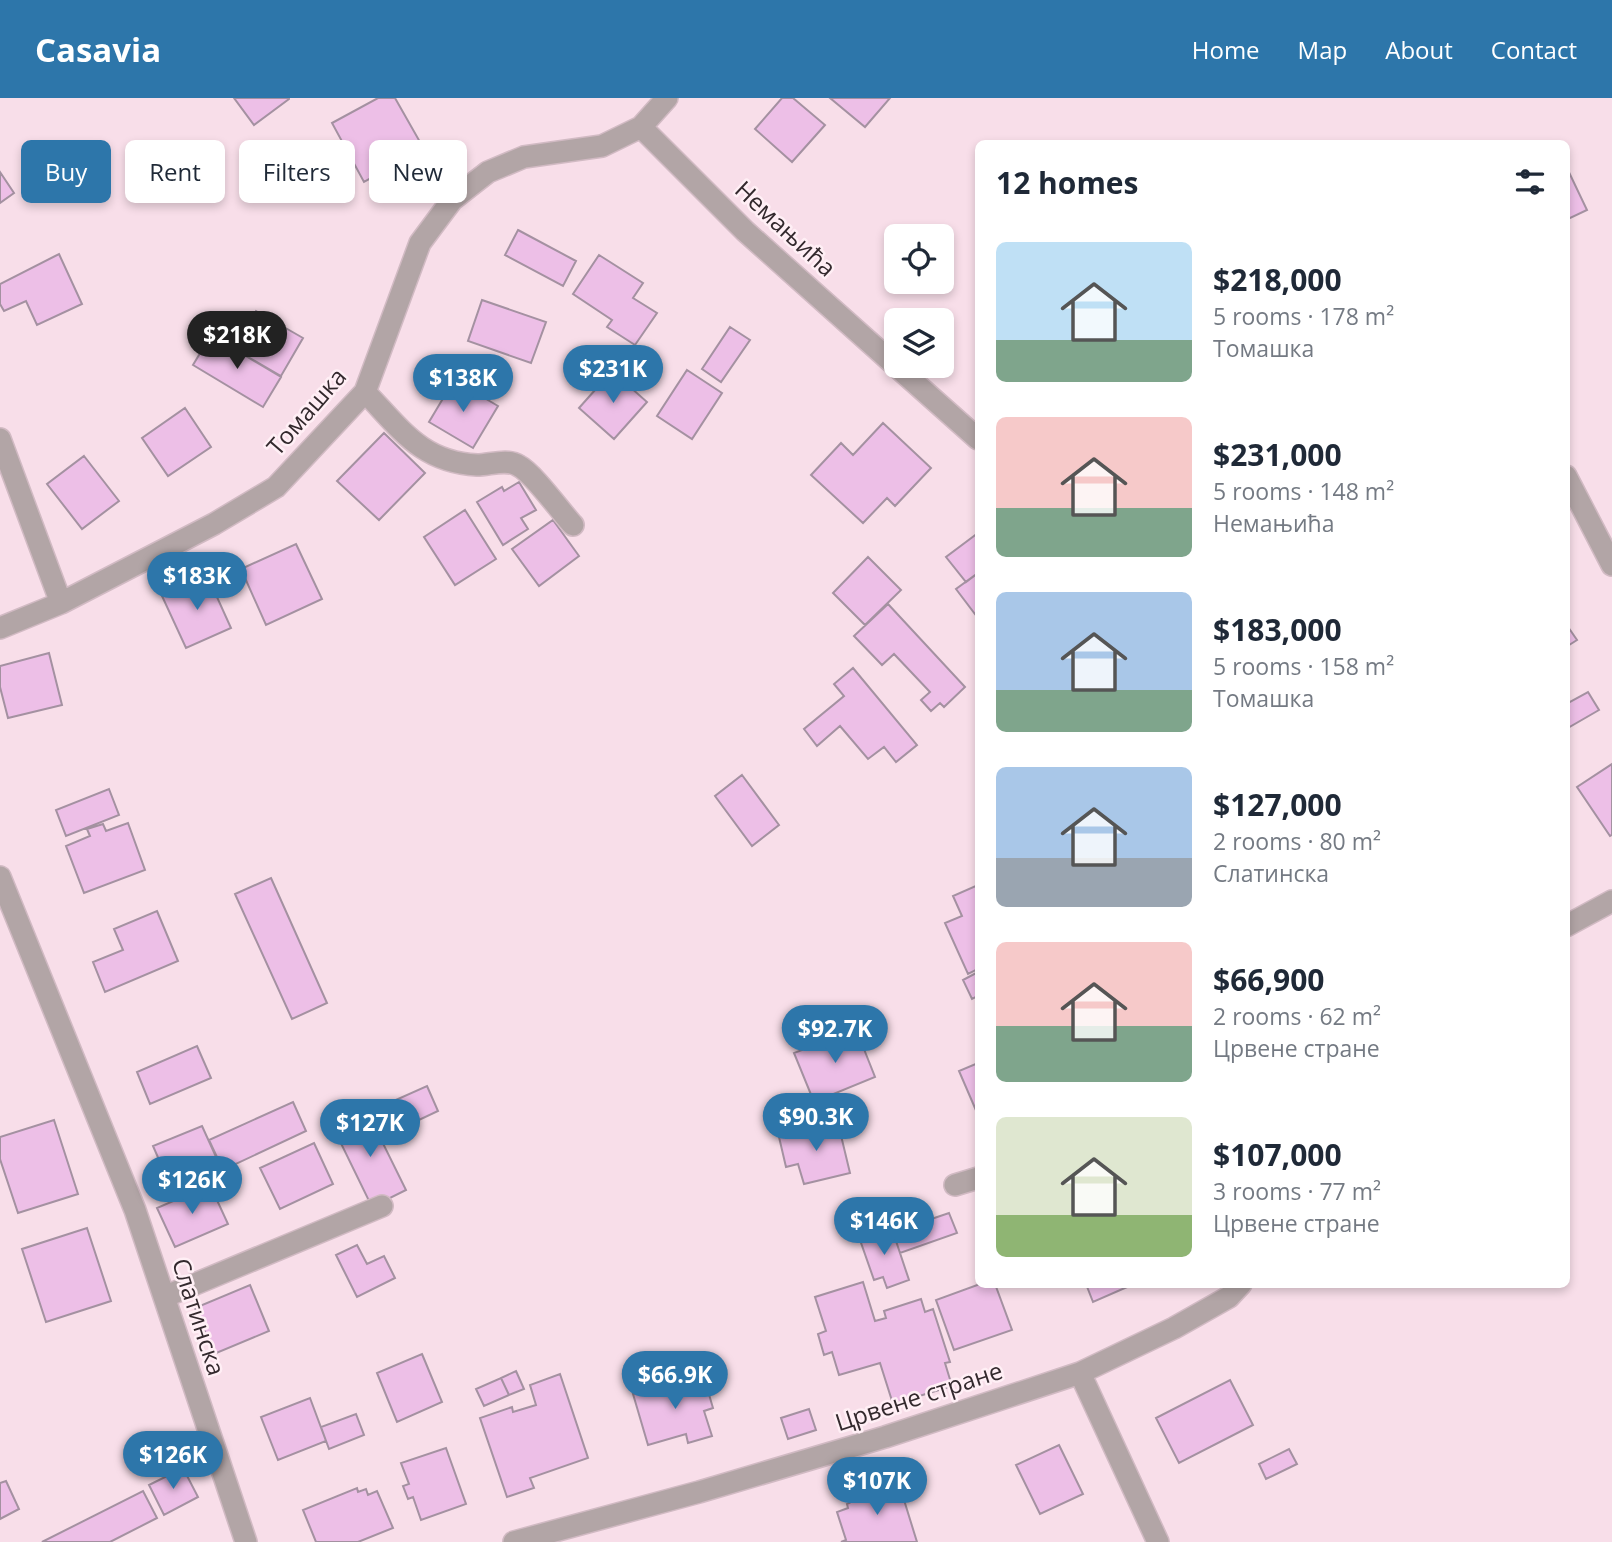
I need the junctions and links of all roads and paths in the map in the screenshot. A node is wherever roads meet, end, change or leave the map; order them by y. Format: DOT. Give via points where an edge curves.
graph roads {
  1 [pos="667,98"];
  2 [pos="641,127"];
  3 [pos="884,355"];
  4 [pos="909,378"];
  5 [pos="365,391"];
  6 [pos="975,436"];
  7 [pos="0,439"];
  8 [pos="1570,484"];
  9 [pos="573,525"];
  10 [pos="1612,565"];
  11 [pos="61,603"];
  12 [pos="0,628"];
  13 [pos="1,884"];
  14 [pos="1612,901"];
  15 [pos="1570,924"];
  16 [pos="975,1179"];
  17 [pos="955,1185"];
  18 [pos="382,1206"];
  19 [pos="1237,1288"];
  20 [pos="164,1297"];
  21 [pos="1080,1373"];
  22 [pos="246,1542"];
  23 [pos="514,1542"];
  24 [pos="1158,1542"];
  1 -- 2 [label="street"];
  2 -- 3 [label="street, Немањића" via="745,231"];
  2 -- 5 [label="street, Томашка" via="602,146 524,157 488,172 452,200 420,243"];
  4 -- 6 [label="street, Немањића"];
  5 -- 9 [label="street" via="422,451 467,463 520,466"];
  5 -- 11 [label="street, Томашка" via="276,487"];
  7 -- 11 [label="street"];
  8 -- 10 [label="street"];
  11 -- 12 [label="street, Томашка"];
  13 -- 20 [label="street, Слатинска" via="135,1210"];
  14 -- 15 [label="street"];
  16 -- 17 [label="street"];
  18 -- 20 [label="street"];
  19 -- 21 [label="street, Црвене стране" via="1174,1328"];
  20 -- 22 [label="street, Слатинска"];
  21 -- 23 [label="street, Црвене стране" via="859,1445"];
  21 -- 24 [label="street"];
}
